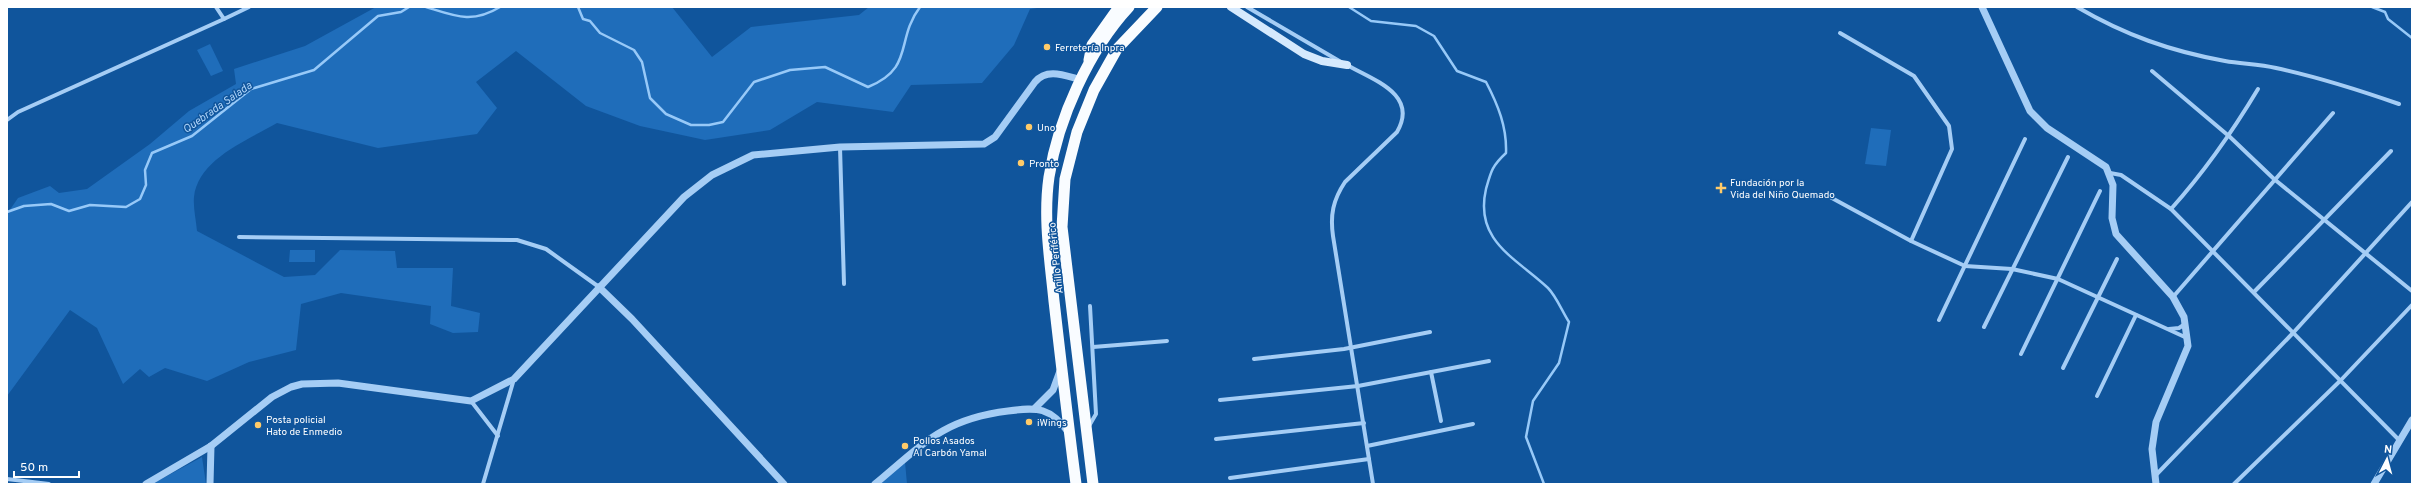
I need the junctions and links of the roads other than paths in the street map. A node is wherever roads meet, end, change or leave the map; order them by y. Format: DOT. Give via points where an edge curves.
graph roads {
  1 [pos="216,7"];
  2 [pos="249,7"];
  3 [pos="1119,7"];
  4 [pos="1129,7"];
  5 [pos="1157,7"];
  6 [pos="1231,7"];
  7 [pos="1247,7"];
  8 [pos="1983,7"];
  9 [pos="2077,7"];
  10 [pos="224,19"];
  11 [pos="1840,33"];
  12 [pos="1347,65"];
  13 [pos="1089,68"];
  14 [pos="2152,71"];
  15 [pos="1082,80"];
  16 [pos="2258,89"];
  17 [pos="2399,104"];
  18 [pos="2333,113"];
  19 [pos="7,120"];
  20 [pos="2230,137"];
  21 [pos="2025,139"];
  22 [pos="840,147"];
  23 [pos="2391,151"];
  24 [pos="2068,157"];
  25 [pos="2110,173"];
  26 [pos="2274,180"];
  27 [pos="2100,191"];
  28 [pos="1830,198"];
  29 [pos="2412,202"];
  30 [pos="2171,209"];
  31 [pos="2325,219"];
  32 [pos="239,237"];
  33 [pos="1911,241"];
  34 [pos="2212,251"];
  35 [pos="2364,253"];
  36 [pos="2117,259"];
  37 [pos="1965,266"];
  38 [pos="2012,269"];
  39 [pos="2058,279"];
  40 [pos="844,284"];
  41 [pos="599,287"];
  42 [pos="2412,291"];
  43 [pos="2254,292"];
  44 [pos="2173,297"];
  45 [pos="2098,298"];
  46 [pos="2412,305"];
  47 [pos="1090,306"];
  48 [pos="2136,315"];
  49 [pos="1939,320"];
  50 [pos="2186,322"];
  51 [pos="1984,327"];
  52 [pos="2168,329"];
  53 [pos="1430,332"];
  54 [pos="2293,333"];
  55 [pos="2188,339"];
  56 [pos="1167,340"];
  57 [pos="1093,347"];
  58 [pos="1351,348"];
  59 [pos="1060,353"];
  60 [pos="2021,354"];
  61 [pos="1254,359"];
  62 [pos="1489,361"];
  63 [pos="2063,368"];
  64 [pos="1431,372"];
  65 [pos="514,379"];
  66 [pos="2341,380"];
  67 [pos="1358,386"];
  68 [pos="2097,396"];
  69 [pos="1220,400"];
  70 [pos="471,401"];
  71 [pos="1035,408"];
  72 [pos="2412,420"];
  73 [pos="1441,421"];
  74 [pos="1364,423"];
  75 [pos="1473,424"];
  76 [pos="1086,430"];
  77 [pos="1070,435"];
  78 [pos="498,436"];
  79 [pos="1216,439"];
  80 [pos="2400,441"];
  81 [pos="211,446"];
  82 [pos="1367,446"];
  83 [pos="1369,459"];
  84 [pos="1230,478"];
  85 [pos="7,479"];
  86 [pos="2156,480"];
  87 [pos="49,484"];
  88 [pos="146,484"];
  89 [pos="210,484"];
  90 [pos="483,484"];
  91 [pos="784,484"];
  92 [pos="875,484"];
  93 [pos="1076,484"];
  94 [pos="1093,484"];
  95 [pos="1373,484"];
  96 [pos="2234,484"];
  97 [pos="2374,484"];
  1 -- 10 [label="street"];
  2 -- 10 [label="street"];
  3 -- 13 [label="highway" via="1092,45"];
  4 -- 13 [label="highway, Anillo Periférico" via="1104,39"];
  5 -- 76 [label="highway, Anillo Periférico" via="1117,49 1094,90 1076,132 1065,179 1062,227"];
  6 -- 12 [label="main road" via="1304,54 1322,61"];
  7 -- 12 [label="street"];
  8 -- 25 [label="street" via="2035,117 2047,128 2099,161"];
  9 -- 17 [label="street" via="2139,39 2179,51 2282,69 2340,83"];
  10 -- 19 [label="street" via="18,112"];
  11 -- 33 [label="street" via="1914,76 1949,126 1952,149"];
  12 -- 58 [label="street" via="1393,92 1403,106 1404,114 1397,132 1345,182 1332,207 1333,236"];
  13 -- 15 [label="highway, Anillo Periférico"];
  14 -- 20 [label="street"];
  15 -- 22 [label="street" via="1054,73 1043,75 1035,82 995,137 984,144"];
  15 -- 59 [label="highway, Anillo Periférico" via="1062,127 1049,177 1046,227"];
  16 -- 20 [label="street"];
  18 -- 26 [label="street"];
  20 -- 26 [label="street"];
  20 -- 30 [label="street"];
  21 -- 37 [label="street"];
  22 -- 40 [label="street"];
  22 -- 41 [label="street" via="753,155 712,175 684,197"];
  23 -- 31 [label="street"];
  24 -- 38 [label="street"];
  25 -- 30 [label="street" via="2120,175"];
  25 -- 44 [label="street" via="2113,185 2112,218 2116,234"];
  26 -- 31 [label="street"];
  26 -- 34 [label="street"];
  27 -- 39 [label="street"];
  28 -- 33 [label="street"];
  29 -- 35 [label="street"];
  30 -- 34 [label="street"];
  31 -- 35 [label="street"];
  31 -- 43 [label="street"];
  32 -- 41 [label="street" via="517,240 546,249"];
  33 -- 37 [label="street"];
  34 -- 43 [label="street"];
  34 -- 44 [label="street"];
  35 -- 42 [label="street"];
  35 -- 54 [label="street"];
  36 -- 45 [label="street"];
  37 -- 38 [label="street"];
  37 -- 49 [label="street"];
  38 -- 39 [label="street"];
  38 -- 51 [label="street"];
  39 -- 45 [label="street"];
  39 -- 60 [label="street"];
  41 -- 65 [label="street"];
  41 -- 91 [label="street" via="632,319"];
  43 -- 54 [label="street"];
  44 -- 50 [label="street"];
  45 -- 48 [label="street"];
  45 -- 63 [label="street"];
  46 -- 66 [label="street"];
  47 -- 57 [label="street"];
  48 -- 52 [label="street"];
  48 -- 68 [label="street"];
  50 -- 52 [label="street" via="2179,328"];
  50 -- 55 [label="street"];
  52 -- 55 [label="street"];
  53 -- 58 [label="street"];
  54 -- 66 [label="street"];
  54 -- 86 [label="street"];
  55 -- 86 [label="street" via="2188,346 2156,422 2152,449"];
  56 -- 57 [label="street"];
  57 -- 76 [label="street" via="1096,414"];
  58 -- 61 [label="street"];
  58 -- 67 [label="street"];
  59 -- 71 [label="street" via="1060,366 1053,390"];
  59 -- 77 [label="highway, Anillo Periférico"];
  62 -- 64 [label="street"];
  64 -- 67 [label="street"];
  64 -- 73 [label="street"];
  65 -- 70 [label="street"];
  65 -- 78 [label="street"];
  66 -- 80 [label="street"];
  66 -- 96 [label="street"];
  67 -- 69 [label="street"];
  67 -- 74 [label="street"];
  70 -- 78 [label="street"];
  70 -- 81 [label="street" via="338,383 302,384 272,397"];
  71 -- 77 [label="street" via="1055,418"];
  71 -- 92 [label="street" via="975,416 956,423 929,439"];
  72 -- 80 [label="street"];
  74 -- 79 [label="street"];
  74 -- 82 [label="street"];
  75 -- 82 [label="street"];
  76 -- 94 [label="highway, Anillo Periférico"];
  77 -- 93 [label="highway, Anillo Periférico"];
  78 -- 90 [label="street"];
  80 -- 97 [label="street"];
  81 -- 88 [label="street"];
  81 -- 89 [label="street"];
  82 -- 83 [label="street"];
  83 -- 84 [label="street"];
  83 -- 95 [label="street"];
  85 -- 87 [label="street"];
}
